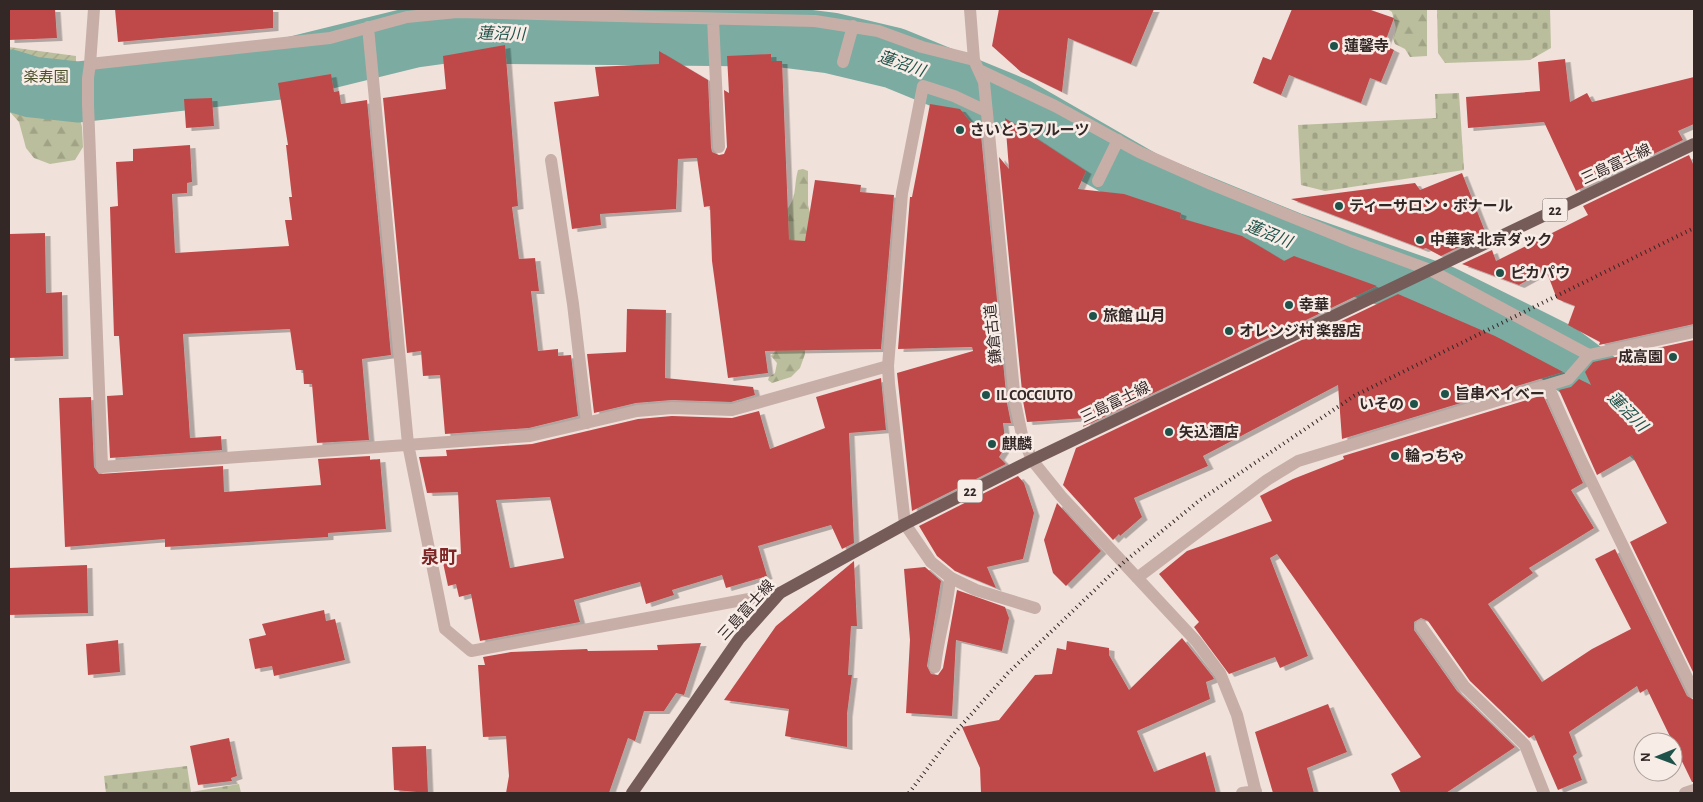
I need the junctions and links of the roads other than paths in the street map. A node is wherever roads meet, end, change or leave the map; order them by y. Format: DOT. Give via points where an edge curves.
graph roads {
  1 [pos="94,9"];
  2 [pos="970,9"];
  3 [pos="713,23"];
  4 [pos="852,31"];
  5 [pos="368,33"];
  6 [pos="843,59"];
  7 [pos="974,60"];
  8 [pos="90,64"];
  9 [pos="982,77"];
  10 [pos="986,108"];
  11 [pos="1694,144"];
  12 [pos="1115,146"];
  13 [pos="719,147"];
  14 [pos="550,160"];
  15 [pos="1099,178"];
  16 [pos="1430,270"];
  17 [pos="1694,332"];
  18 [pos="1586,359"];
  19 [pos="888,366"];
  20 [pos="1548,386"];
  21 [pos="587,423"];
  22 [pos="408,444"];
  23 [pos="1032,460"];
  24 [pos="905,524"];
  25 [pos="950,577"];
  26 [pos="1137,578"];
  27 [pos="780,593"];
  28 [pos="1035,608"];
  29 [pos="1421,626"];
  30 [pos="936,667"];
  31 [pos="1694,692"];
  32 [pos="1694,790"];
  33 [pos="1256,792"];
  34 [pos="632,793"];
  35 [pos="1242,793"];
  36 [pos="1544,793"];
  37 [pos="1685,793"];
  1 -- 8 [label="street"];
  2 -- 7 [label="street"];
  3 -- 4 [label="street" via="815,21"];
  3 -- 5 [label="street" via="457,12 407,16"];
  3 -- 13 [label="street"];
  4 -- 6 [label="street"];
  4 -- 7 [label="street" via="878,31 922,47"];
  5 -- 8 [label="street"];
  5 -- 22 [label="street"];
  7 -- 9 [label="street"];
  8 -- 22 [label="street" via="88,104 102,467"];
  9 -- 10 [label="street, 鎌倉古道"];
  9 -- 12 [label="street" via="1024,90"];
  10 -- 19 [label="street" via="923,86 902,193"];
  10 -- 23 [label="street, 鎌倉古道" via="1015,402 1022,435"];
  11 -- 16 [label="main road, 三島富士線 / 22"];
  12 -- 15 [label="street"];
  12 -- 16 [label="street"];
  14 -- 21 [label="street" via="573,304"];
  16 -- 18 [label="street"];
  16 -- 23 [label="main road, 三島富士線 / 22"];
  17 -- 18 [label="street"];
  18 -- 20 [label="street" via="1568,379"];
  19 -- 21 [label="street" via="790,392 742,409 637,411"];
  19 -- 24 [label="street"];
  20 -- 26 [label="street" via="1298,462 1268,480"];
  20 -- 31 [label="street"];
  21 -- 22 [label="street" via="530,436"];
  22 -- 27 [label="street" via="445,629 471,651"];
  23 -- 24 [label="main road, 三島富士線 / 22"];
  23 -- 26 [label="street, 鎌倉古道"];
  24 -- 25 [label="street" via="931,562"];
  24 -- 27 [label="main road, 三島富士線 / 22"];
  25 -- 28 [label="street" via="976,590"];
  25 -- 30 [label="street"];
  26 -- 33 [label="street, 鎌倉古道" via="1196,641 1220,674 1237,715"];
  27 -- 34 [label="main road, 三島富士線 / 22" via="739,638"];
  29 -- 36 [label="street" via="1464,686 1525,745"];
  32 -- 37 [label="street"];
  33 -- 35 [label="street"];
}
